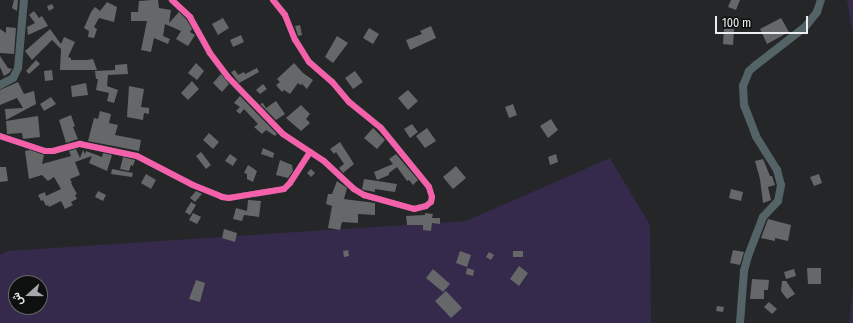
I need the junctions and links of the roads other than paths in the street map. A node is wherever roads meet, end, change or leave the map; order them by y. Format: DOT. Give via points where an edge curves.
graph roads {
  1 [pos="24,0"];
  2 [pos="172,0"];
  3 [pos="273,0"];
  4 [pos="821,0"];
  5 [pos="0,86"];
  6 [pos="0,136"];
  7 [pos="310,152"];
  8 [pos="740,323"];
  1 -- 5 [label="main road" via="18,68 13,78"];
  2 -- 7 [label="street" via="190,17 210,53 228,77 283,134"];
  3 -- 7 [label="street" via="285,15 295,40 309,62 332,82 349,102 392,139 429,187 432,192 431,202 414,209 364,195"];
  4 -- 8 [label="main road" via="817,12 806,27 756,65 743,86 744,105 756,136 777,170 781,185 778,201 763,217 748,256 744,271"];
  6 -- 7 [label="street" via="45,151 80,144 137,156 193,185 229,198 284,189"];
}
